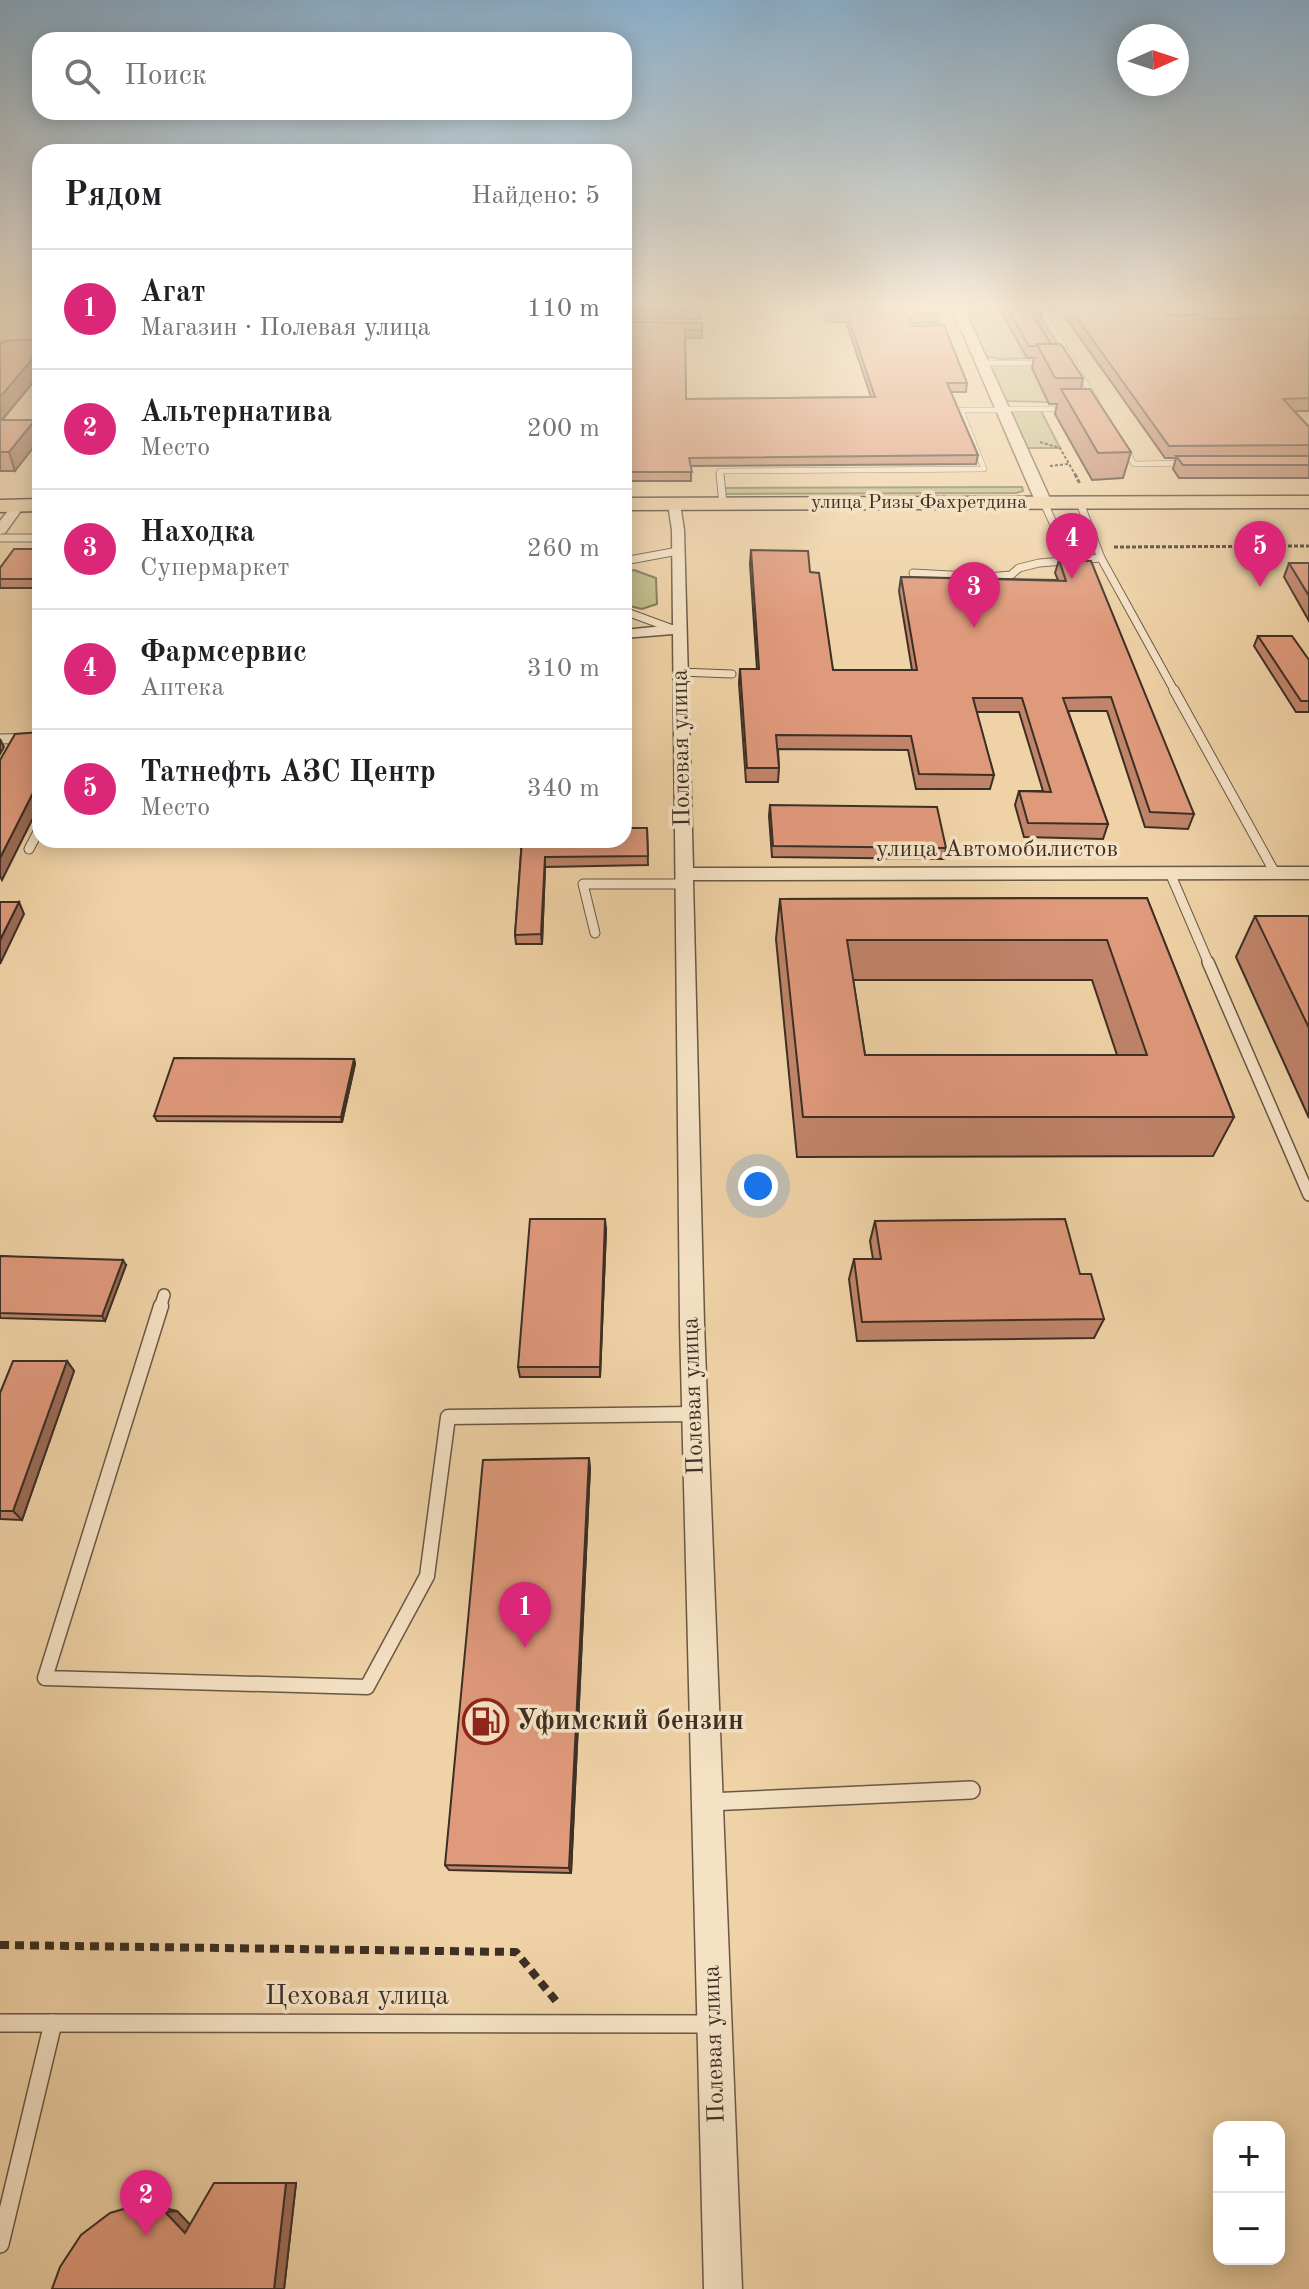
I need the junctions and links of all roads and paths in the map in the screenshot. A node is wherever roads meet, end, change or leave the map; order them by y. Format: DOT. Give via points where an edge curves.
graph roads {
  1 [pos="961,411"];
  2 [pos="1005,411"];
  3 [pos="1118,436"];
  4 [pos="1198,463"];
  5 [pos="1068,464"];
  6 [pos="1080,494"];
  7 [pos="1044,503"];
  8 [pos="632,504"];
  9 [pos="674,504"];
  10 [pos="723,504"];
  11 [pos="20,505"];
  12 [pos="1306,505"];
  13 [pos="0,530"];
  14 [pos="0,538"];
  15 [pos="32,538"];
  16 [pos="1060,538"];
  17 [pos="1309,546"];
  18 [pos="1105,547"];
  19 [pos="678,551"];
  20 [pos="1101,558"];
  21 [pos="632,560"];
  22 [pos="913,573"];
  23 [pos="632,614"];
  24 [pos="676,629"];
  25 [pos="632,633"];
  26 [pos="680,672"];
  27 [pos="732,674"];
  28 [pos="17,738"];
  29 [pos="32,738"];
  30 [pos="0,739"];
  31 [pos="11,748"];
  32 [pos="32,843"];
  33 [pos="29,849"];
  34 [pos="1170,873"];
  35 [pos="1275,873"];
  36 [pos="1309,873"];
  37 [pos="684,879"];
  38 [pos="595,933"];
  39 [pos="1309,1195"];
  40 [pos="164,1295"];
  41 [pos="695,1414"];
  42 [pos="971,1790"];
  43 [pos="707,1802"];
  44 [pos="0,1945"];
  45 [pos="0,2023"];
  46 [pos="53,2023"];
  47 [pos="575,2024"];
  48 [pos="715,2024"];
  49 [pos="0,2244"];
  50 [pos="723,2289"];
  1 -- 10 [label="lane" via="984,469 720,471"];
  2 -- 7 [label="street"];
  3 -- 4 [label="lane" via="1134,464"];
  5 -- 6 [label="path"];
  6 -- 7 [label="main road, улица Ризы Фахретдина"];
  6 -- 12 [label="main road, улица Ризы Фахретдина"];
  6 -- 20 [label="lane"];
  7 -- 10 [label="main road, улица Ризы Фахретдина"];
  7 -- 16 [label="lane"];
  8 -- 9 [label="main road, улица Ризы Фахретдина"];
  9 -- 10 [label="main road, улица Ризы Фахретдина"];
  9 -- 19 [label="street, Полевая улица"];
  11 -- 13 [label="street"];
  14 -- 15 [label="lane"];
  17 -- 18 [label="path"];
  19 -- 21 [label="lane"];
  19 -- 24 [label="street, Полевая улица"];
  20 -- 22 [label="lane" via="1039,563 1011,575 987,577"];
  20 -- 35 [label="lane"];
  23 -- 24 [label="lane"];
  24 -- 25 [label="street"];
  24 -- 26 [label="street, Полевая улица"];
  26 -- 27 [label="lane"];
  26 -- 37 [label="street, Полевая улица"];
  28 -- 29 [label="lane"];
  28 -- 30 [label="lane"];
  28 -- 31 [label="lane"];
  32 -- 33 [label="lane"];
  34 -- 35 [label="street, улица Автомобилистов"];
  34 -- 37 [label="street, улица Автомобилистов"];
  34 -- 39 [label="lane"];
  35 -- 36 [label="street, улица Автомобилистов"];
  37 -- 38 [label="lane" via="583,884"];
  37 -- 41 [label="street, Полевая улица"];
  40 -- 41 [label="lane" via="45,1678 367,1687 427,1576 448,1417"];
  41 -- 43 [label="street, Полевая улица"];
  42 -- 43 [label="lane"];
  43 -- 48 [label="street, Полевая улица"];
  44 -- 47 [label="path" via="516,1952"];
  45 -- 46 [label="lane, Цеховая улица"];
  46 -- 47 [label="lane, Цеховая улица"];
  46 -- 49 [label="lane"];
  47 -- 48 [label="lane, Цеховая улица"];
  48 -- 50 [label="street, Полевая улица"];
}
